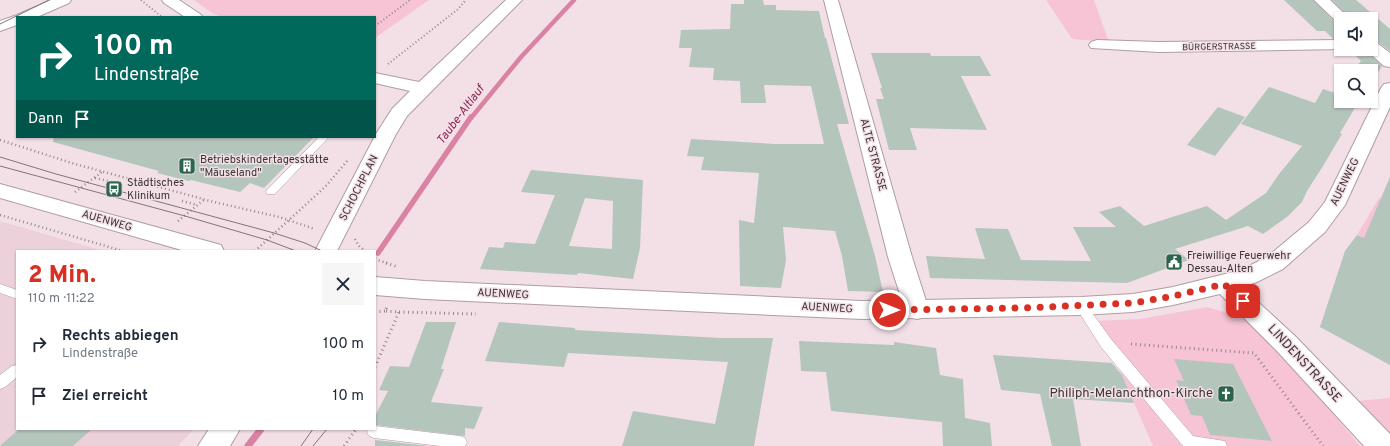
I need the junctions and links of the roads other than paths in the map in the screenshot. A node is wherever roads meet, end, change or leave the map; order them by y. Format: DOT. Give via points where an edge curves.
graph roads {
  1 [pos="64,0"];
  2 [pos="169,0"];
  3 [pos="515,0"];
  4 [pos="831,0"];
  5 [pos="1321,0"];
  6 [pos="1334,12"];
  7 [pos="26,16"];
  8 [pos="193,16"];
  9 [pos="16,20"];
  10 [pos="0,26"];
  11 [pos="1097,45"];
  12 [pos="1334,45"];
  13 [pos="1378,52"];
  14 [pos="1390,62"];
  15 [pos="378,73"];
  16 [pos="422,88"];
  17 [pos="1390,88"];
  18 [pos="323,138"];
  19 [pos="0,190"];
  20 [pos="271,192"];
  21 [pos="331,242"];
  22 [pos="210,250"];
  23 [pos="390,281"];
  24 [pos="1224,284"];
  25 [pos="0,288"];
  26 [pos="16,295"];
  27 [pos="1081,306"];
  28 [pos="917,310"];
  29 [pos="16,371"];
  30 [pos="0,383"];
  31 [pos="225,430"];
  32 [pos="374,432"];
  33 [pos="213,446"];
  34 [pos="458,446"];
  35 [pos="1220,446"];
  36 [pos="1383,446"];
  1 -- 7 [label="street"];
  2 -- 8 [label="street"];
  3 -- 16 [label="street, SCHOCHPLAN"];
  4 -- 28 [label="street, ALTE STRASSE" via="900,257"];
  5 -- 6 [label="street"];
  9 -- 10 [label="street"];
  11 -- 12 [label="street, BÜRGERSTRASSE" via="1159,48"];
  13 -- 14 [label="street"];
  15 -- 16 [label="street"];
  16 -- 21 [label="street, SCHOCHPLAN" via="399,113 386,134"];
  17 -- 24 [label="street, AUENWEG" via="1334,205 1317,227 1276,263"];
  18 -- 20 [label="lane"];
  19 -- 22 [label="street, AUENWEG"];
  23 -- 28 [label="street, AUENWEG" via="862,310"];
  24 -- 27 [label="street, AUENWEG" via="1133,303"];
  24 -- 36 [label="street, LINDENSTRASSE" via="1284,340"];
  25 -- 26 [label="lane"];
  27 -- 28 [label="street, AUENWEG"];
  27 -- 35 [label="lane" via="1106,343 1189,442"];
  29 -- 30 [label="lane"];
  31 -- 33 [label="street"];
  32 -- 34 [label="lane" via="460,442"];
}
